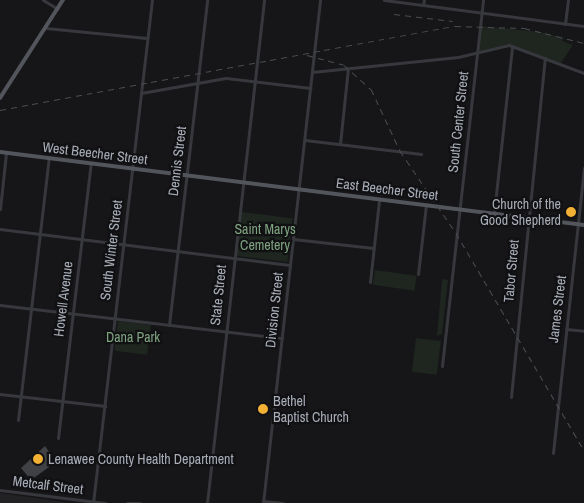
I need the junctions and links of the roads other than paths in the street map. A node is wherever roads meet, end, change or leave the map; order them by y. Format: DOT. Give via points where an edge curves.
graph roads {
  1 [pos="43,0"];
  2 [pos="64,0"];
  3 [pos="151,0"];
  4 [pos="207,0"];
  5 [pos="264,0"];
  6 [pos="320,0"];
  7 [pos="384,0"];
  8 [pos="424,0"];
  9 [pos="483,0"];
  10 [pos="568,0"];
  11 [pos="423,6"];
  12 [pos="58,9"];
  13 [pos="481,13"];
  14 [pos="565,24"];
  15 [pos="584,26"];
  16 [pos="46,28"];
  17 [pos="148,38"];
  18 [pos="512,46"];
  19 [pos="477,52"];
  20 [pos="545,58"];
  21 [pos="348,68"];
  22 [pos="312,72"];
  23 [pos="584,73"];
  24 [pos="254,81"];
  25 [pos="198,83"];
  26 [pos="310,88"];
  27 [pos="141,93"];
  28 [pos="0,98"];
  29 [pos="305,140"];
  30 [pos="340,144"];
  31 [pos="0,152"];
  32 [pos="6,153"];
  33 [pos="421,154"];
  34 [pos="49,158"];
  35 [pos="91,163"];
  36 [pos="584,168"];
  37 [pos="132,169"];
  38 [pos="187,176"];
  39 [pos="242,182"];
  40 [pos="299,190"];
  41 [pos="379,200"];
  42 [pos="426,205"];
  43 [pos="0,209"];
  44 [pos="459,209"];
  45 [pos="494,214"];
  46 [pos="528,218"];
  47 [pos="578,224"];
  48 [pos="584,225"];
  49 [pos="0,229"];
  50 [pos="40,234"];
  51 [pos="82,239"];
  52 [pos="293,239"];
  53 [pos="123,244"];
  54 [pos="373,248"];
  55 [pos="178,251"];
  56 [pos="234,258"];
  57 [pos="290,265"];
  58 [pos="418,274"];
  59 [pos="370,282"];
  60 [pos="0,304"];
  61 [pos="31,308"];
  62 [pos="73,314"];
  63 [pos="114,319"];
  64 [pos="170,325"];
  65 [pos="566,329"];
  66 [pos="584,331"];
  67 [pos="225,332"];
  68 [pos="282,338"];
  69 [pos="442,366"];
  70 [pos="0,394"];
  71 [pos="20,396"];
  72 [pos="511,397"];
  73 [pos="63,401"];
  74 [pos="105,406"];
  75 [pos="18,420"];
  76 [pos="58,438"];
  77 [pos="553,453"];
  78 [pos="0,490"];
  79 [pos="93,502"];
  80 [pos="263,502"];
  81 [pos="105,503"];
  82 [pos="127,503"];
  83 [pos="140,503"];
  84 [pos="207,503"];
  85 [pos="282,503"];
  1 -- 12 [label="street"];
  2 -- 12 [label="main road"];
  3 -- 17 [label="street, South Winter Street"];
  4 -- 25 [label="street, Dennis Street"];
  5 -- 24 [label="street, State Street"];
  6 -- 22 [label="street, Division Street"];
  7 -- 11 [label="street"];
  8 -- 11 [label="street"];
  9 -- 13 [label="street, South Center Street"];
  10 -- 14 [label="street"];
  11 -- 13 [label="street"];
  12 -- 16 [label="main road"];
  13 -- 14 [label="street"];
  13 -- 19 [label="street, South Center Street"];
  14 -- 15 [label="street"];
  16 -- 17 [label="street"];
  16 -- 28 [label="main road"];
  17 -- 27 [label="street, South Winter Street"];
  18 -- 19 [label="street"];
  18 -- 20 [label="street"];
  18 -- 45 [label="street"];
  19 -- 21 [label="street"];
  19 -- 44 [label="street, South Center Street"];
  20 -- 23 [label="street"];
  20 -- 46 [label="street, Tabor Street"];
  21 -- 22 [label="street"];
  21 -- 30 [label="street"];
  22 -- 26 [label="street, Division Street"];
  24 -- 25 [label="street" via="226,78"];
  24 -- 26 [label="street"];
  24 -- 39 [label="street, State Street"];
  25 -- 27 [label="street"];
  25 -- 38 [label="street, Dennis Street"];
  26 -- 29 [label="street, Division Street"];
  27 -- 37 [label="street, South Winter Street"];
  29 -- 30 [label="street"];
  29 -- 40 [label="street, Division Street"];
  30 -- 33 [label="street"];
  31 -- 32 [label="main road, West Beecher Street"];
  32 -- 34 [label="main road, West Beecher Street"];
  32 -- 43 [label="street"];
  34 -- 35 [label="main road, West Beecher Street"];
  34 -- 50 [label="street"];
  35 -- 37 [label="main road, West Beecher Street"];
  35 -- 51 [label="street, Howell Avenue"];
  36 -- 47 [label="street, James Street"];
  37 -- 38 [label="main road, West Beecher Street"];
  37 -- 53 [label="street, South Winter Street"];
  38 -- 39 [label="main road, East Beecher Street"];
  38 -- 55 [label="street, Dennis Street"];
  39 -- 40 [label="main road, East Beecher Street"];
  39 -- 56 [label="street, State Street"];
  40 -- 41 [label="main road, East Beecher Street"];
  40 -- 52 [label="street, Division Street"];
  41 -- 42 [label="main road, East Beecher Street"];
  41 -- 54 [label="street"];
  42 -- 44 [label="main road, East Beecher Street"];
  42 -- 58 [label="street"];
  44 -- 45 [label="main road, East Beecher Street"];
  44 -- 69 [label="street, South Center Street"];
  45 -- 46 [label="main road, East Beecher Street"];
  46 -- 47 [label="main road, East Beecher Street"];
  46 -- 72 [label="street, Tabor Street"];
  47 -- 48 [label="main road, East Beecher Street"];
  47 -- 65 [label="street, James Street"];
  49 -- 50 [label="street"];
  50 -- 51 [label="street"];
  50 -- 61 [label="street"];
  51 -- 53 [label="street"];
  51 -- 62 [label="street, Howell Avenue"];
  52 -- 54 [label="street"];
  52 -- 57 [label="street, Division Street"];
  53 -- 55 [label="street"];
  53 -- 63 [label="street, South Winter Street"];
  54 -- 59 [label="street"];
  55 -- 56 [label="street"];
  55 -- 64 [label="street, Dennis Street"];
  56 -- 57 [label="street"];
  56 -- 67 [label="street, State Street"];
  57 -- 68 [label="street, Division Street"];
  60 -- 61 [label="street"];
  61 -- 62 [label="street"];
  61 -- 71 [label="street"];
  62 -- 63 [label="street"];
  62 -- 73 [label="street, Howell Avenue"];
  63 -- 64 [label="street"];
  63 -- 74 [label="street, South Winter Street"];
  64 -- 67 [label="street"];
  65 -- 66 [label="street"];
  65 -- 77 [label="street, James Street"];
  67 -- 68 [label="street"];
  67 -- 84 [label="street, State Street"];
  68 -- 80 [label="street, Division Street"];
  70 -- 71 [label="street"];
  71 -- 73 [label="street"];
  71 -- 75 [label="street"];
  73 -- 74 [label="street"];
  73 -- 76 [label="street, Howell Avenue"];
  74 -- 79 [label="street, South Winter Street"];
  78 -- 79 [label="street, Metcalf Street"];
  79 -- 81 [label="street, Metcalf Street"];
  80 -- 85 [label="street"];
  82 -- 83 [label="street"];
}
